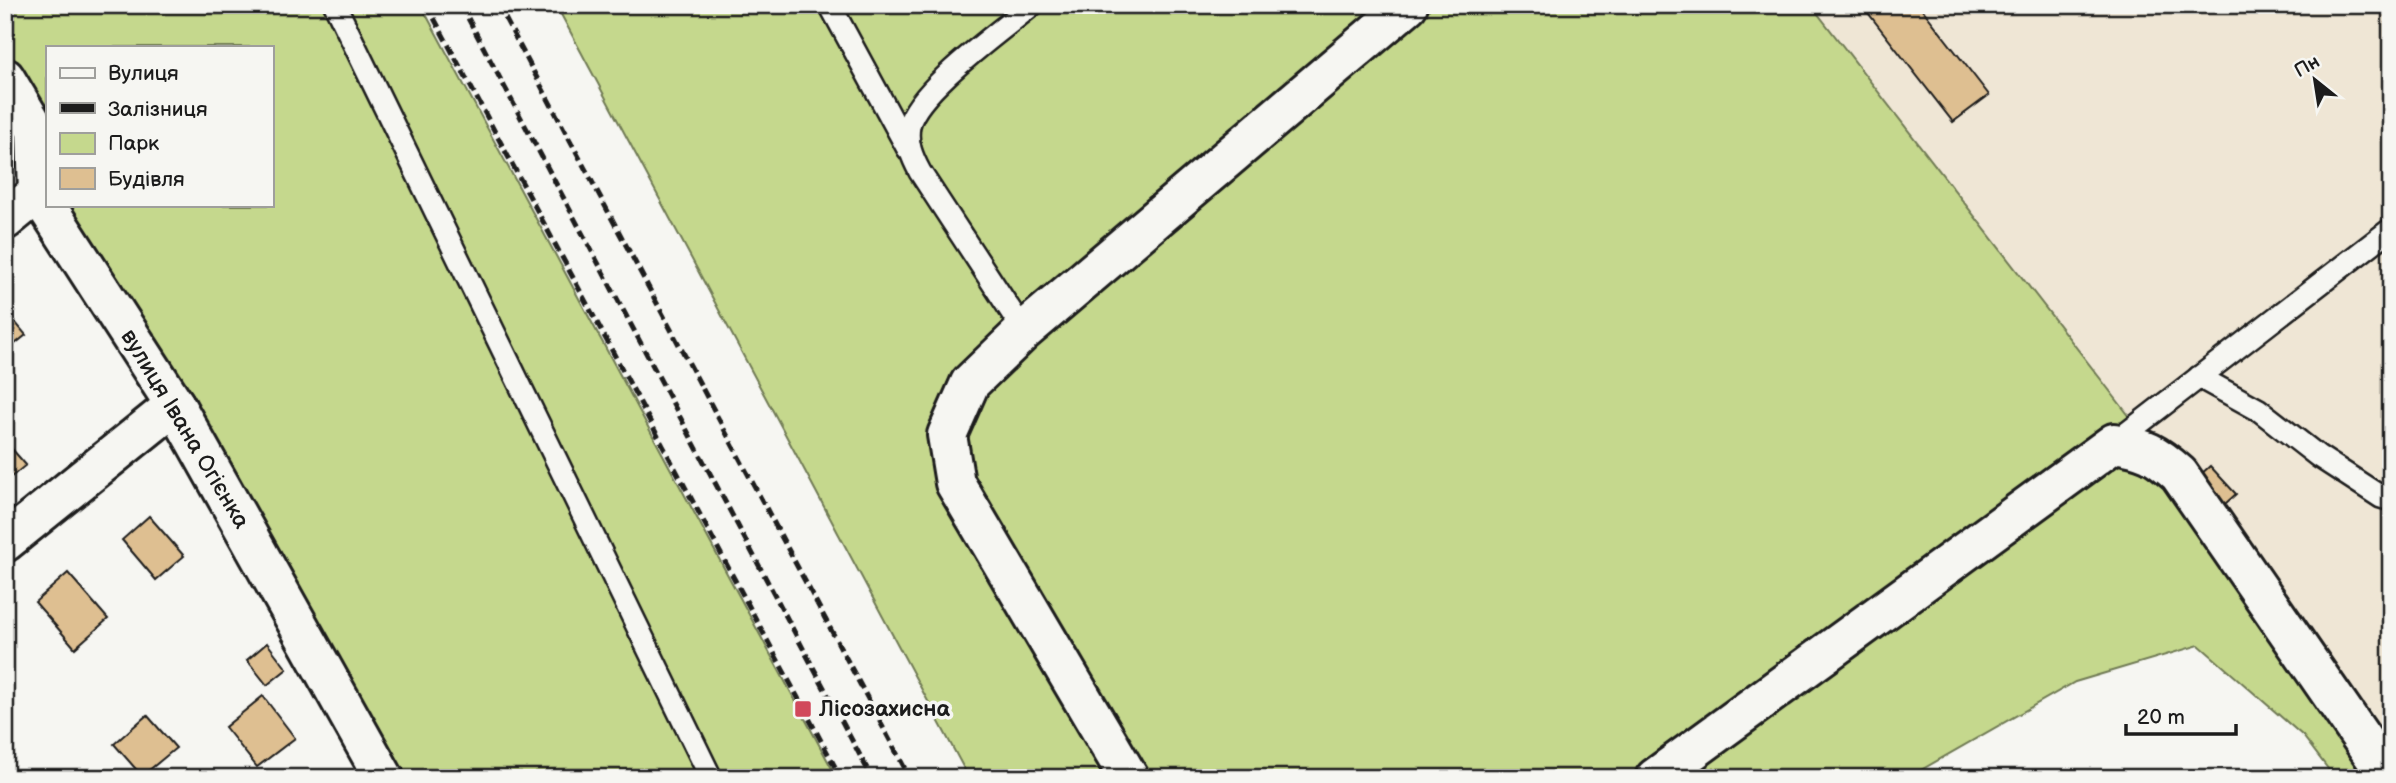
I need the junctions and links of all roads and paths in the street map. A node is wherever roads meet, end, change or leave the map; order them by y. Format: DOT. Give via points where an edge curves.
graph roads {
  1 [pos="334,5"];
  2 [pos="830,5"];
  3 [pos="1032,5"];
  4 [pos="1408,5"];
  5 [pos="5,78"];
  6 [pos="909,151"];
  7 [pos="38,194"];
  8 [pos="5,220"];
  9 [pos="2391,229"];
  10 [pos="1024,331"];
  11 [pos="2199,377"];
  12 [pos="175,405"];
  13 [pos="2115,443"];
  14 [pos="2391,500"];
  15 [pos="5,542"];
  16 [pos="384,778"];
  17 [pos="711,778"];
  18 [pos="1129,778"];
  19 [pos="1655,778"];
  20 [pos="2389,778"];
  1 -- 17 [label="lane"];
  2 -- 6 [label="lane"];
  3 -- 6 [label="lane" via="935,85 909,126"];
  4 -- 10 [label="street"];
  5 -- 7 [label="street" via="36,130"];
  6 -- 10 [label="lane"];
  7 -- 8 [label="street"];
  7 -- 12 [label="street, вулиця Івана Огієнка"];
  9 -- 11 [label="lane"];
  10 -- 18 [label="street" via="965,393 947,435 955,483"];
  11 -- 13 [label="lane"];
  11 -- 14 [label="lane" via="2259,410 2318,456"];
  12 -- 15 [label="street"];
  12 -- 16 [label="street, вулиця Івана Огієнка"];
  13 -- 19 [label="street"];
  13 -- 20 [label="street" via="2158,455 2179,474"];
}
